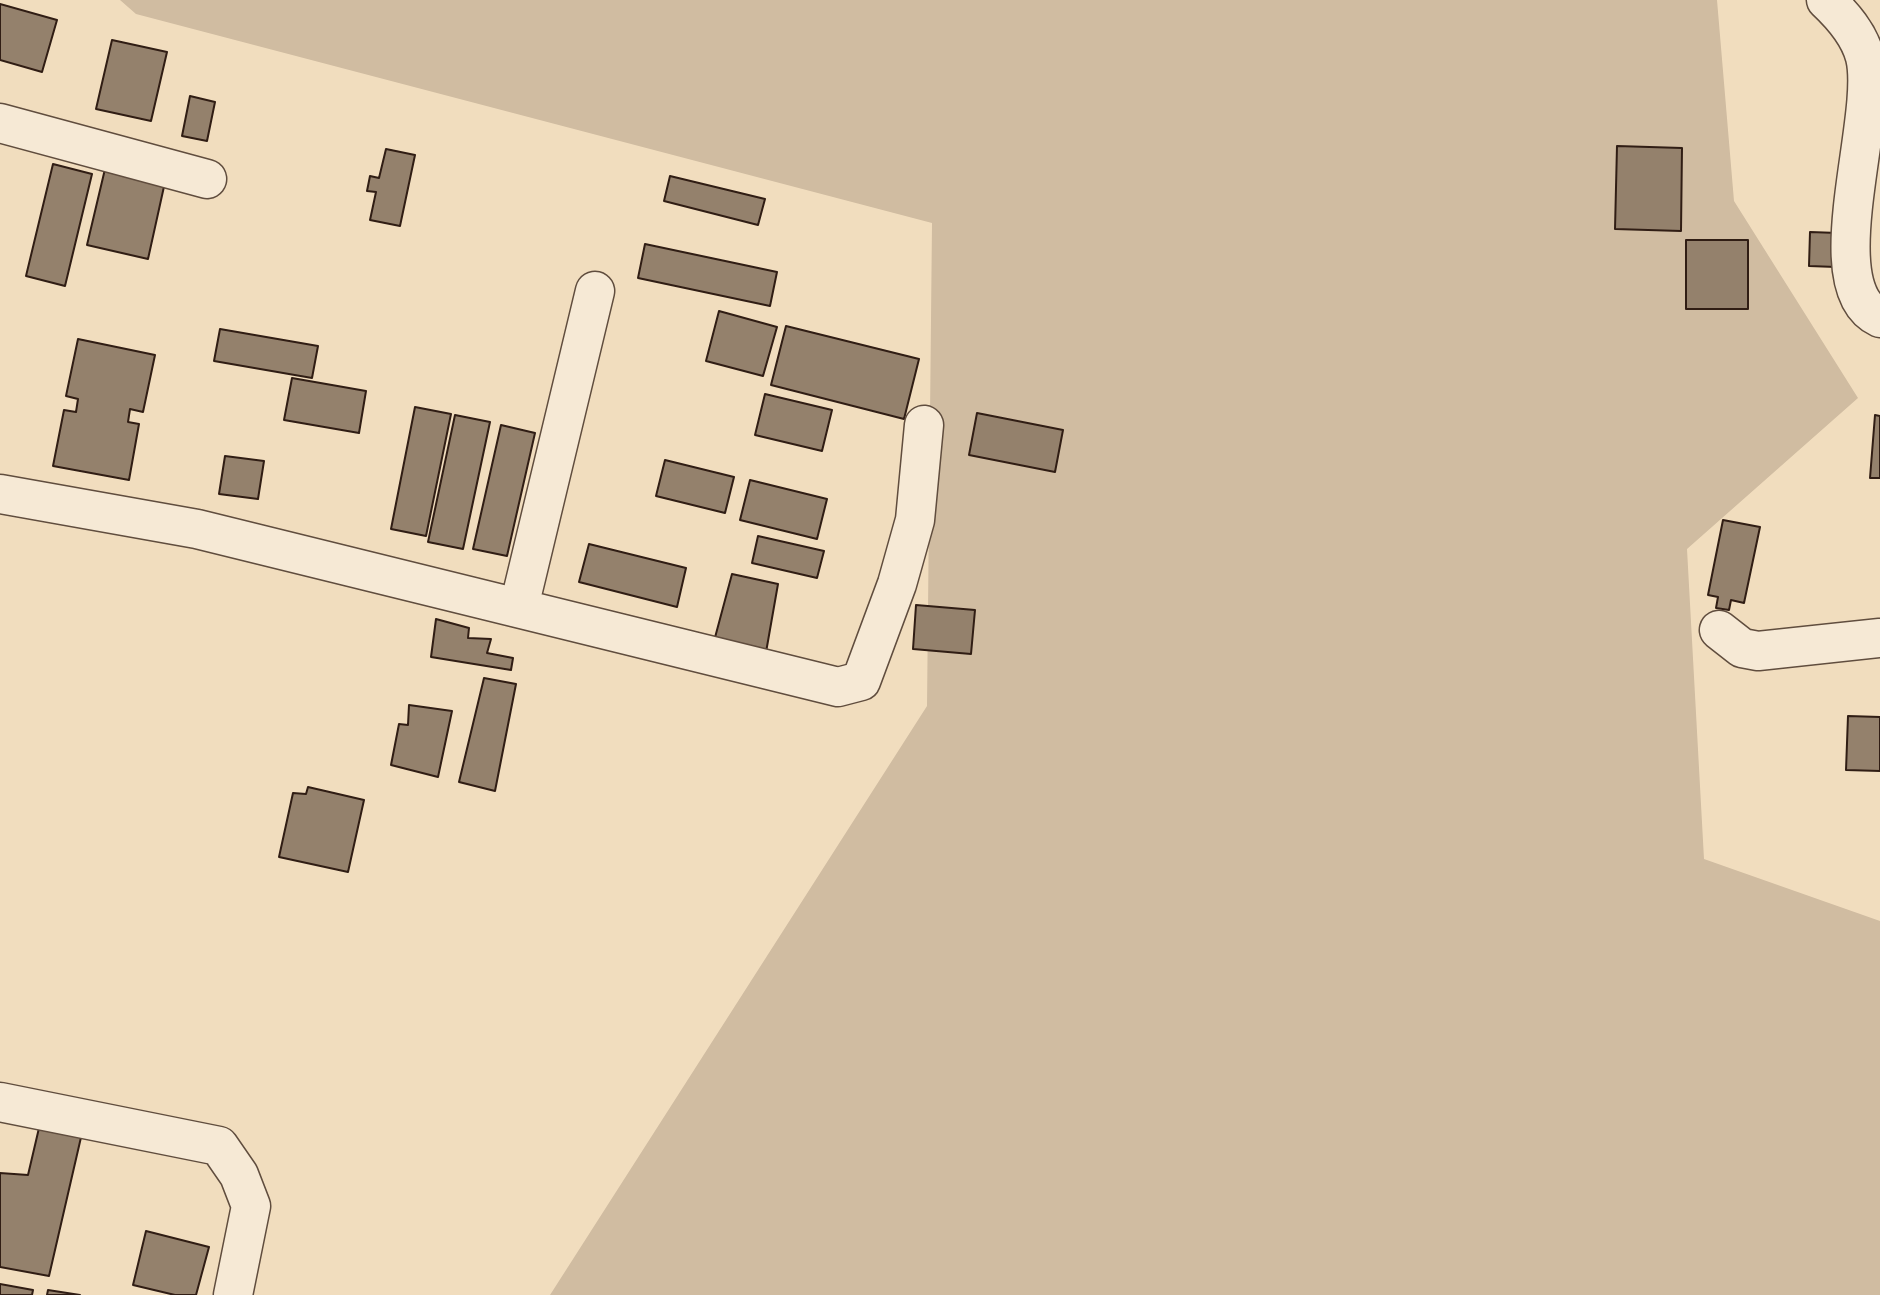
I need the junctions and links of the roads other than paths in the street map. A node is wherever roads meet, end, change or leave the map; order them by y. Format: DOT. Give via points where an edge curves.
graph roads {
  1 [pos="1826,0"];
  2 [pos="0,123"];
  3 [pos="207,179"];
  4 [pos="595,291"];
  5 [pos="1880,318"];
  6 [pos="925,425"];
  7 [pos="0,494"];
  8 [pos="519,607"];
  9 [pos="1719,630"];
  10 [pos="1880,638"];
  11 [pos="0,1102"];
  12 [pos="233,1295"];
  1 -- 5 [label="street" via="1856,34 1865,58 1865,132 1849,268 1861,303"];
  2 -- 3 [label="street"];
  4 -- 8 [label="street"];
  6 -- 8 [label="street" via="915,520 861,681 838,687"];
  7 -- 8 [label="street" via="197,529"];
  9 -- 10 [label="street" via="1742,648 1758,651"];
  11 -- 12 [label="street" via="219,1146 239,1175 251,1206"];
}
